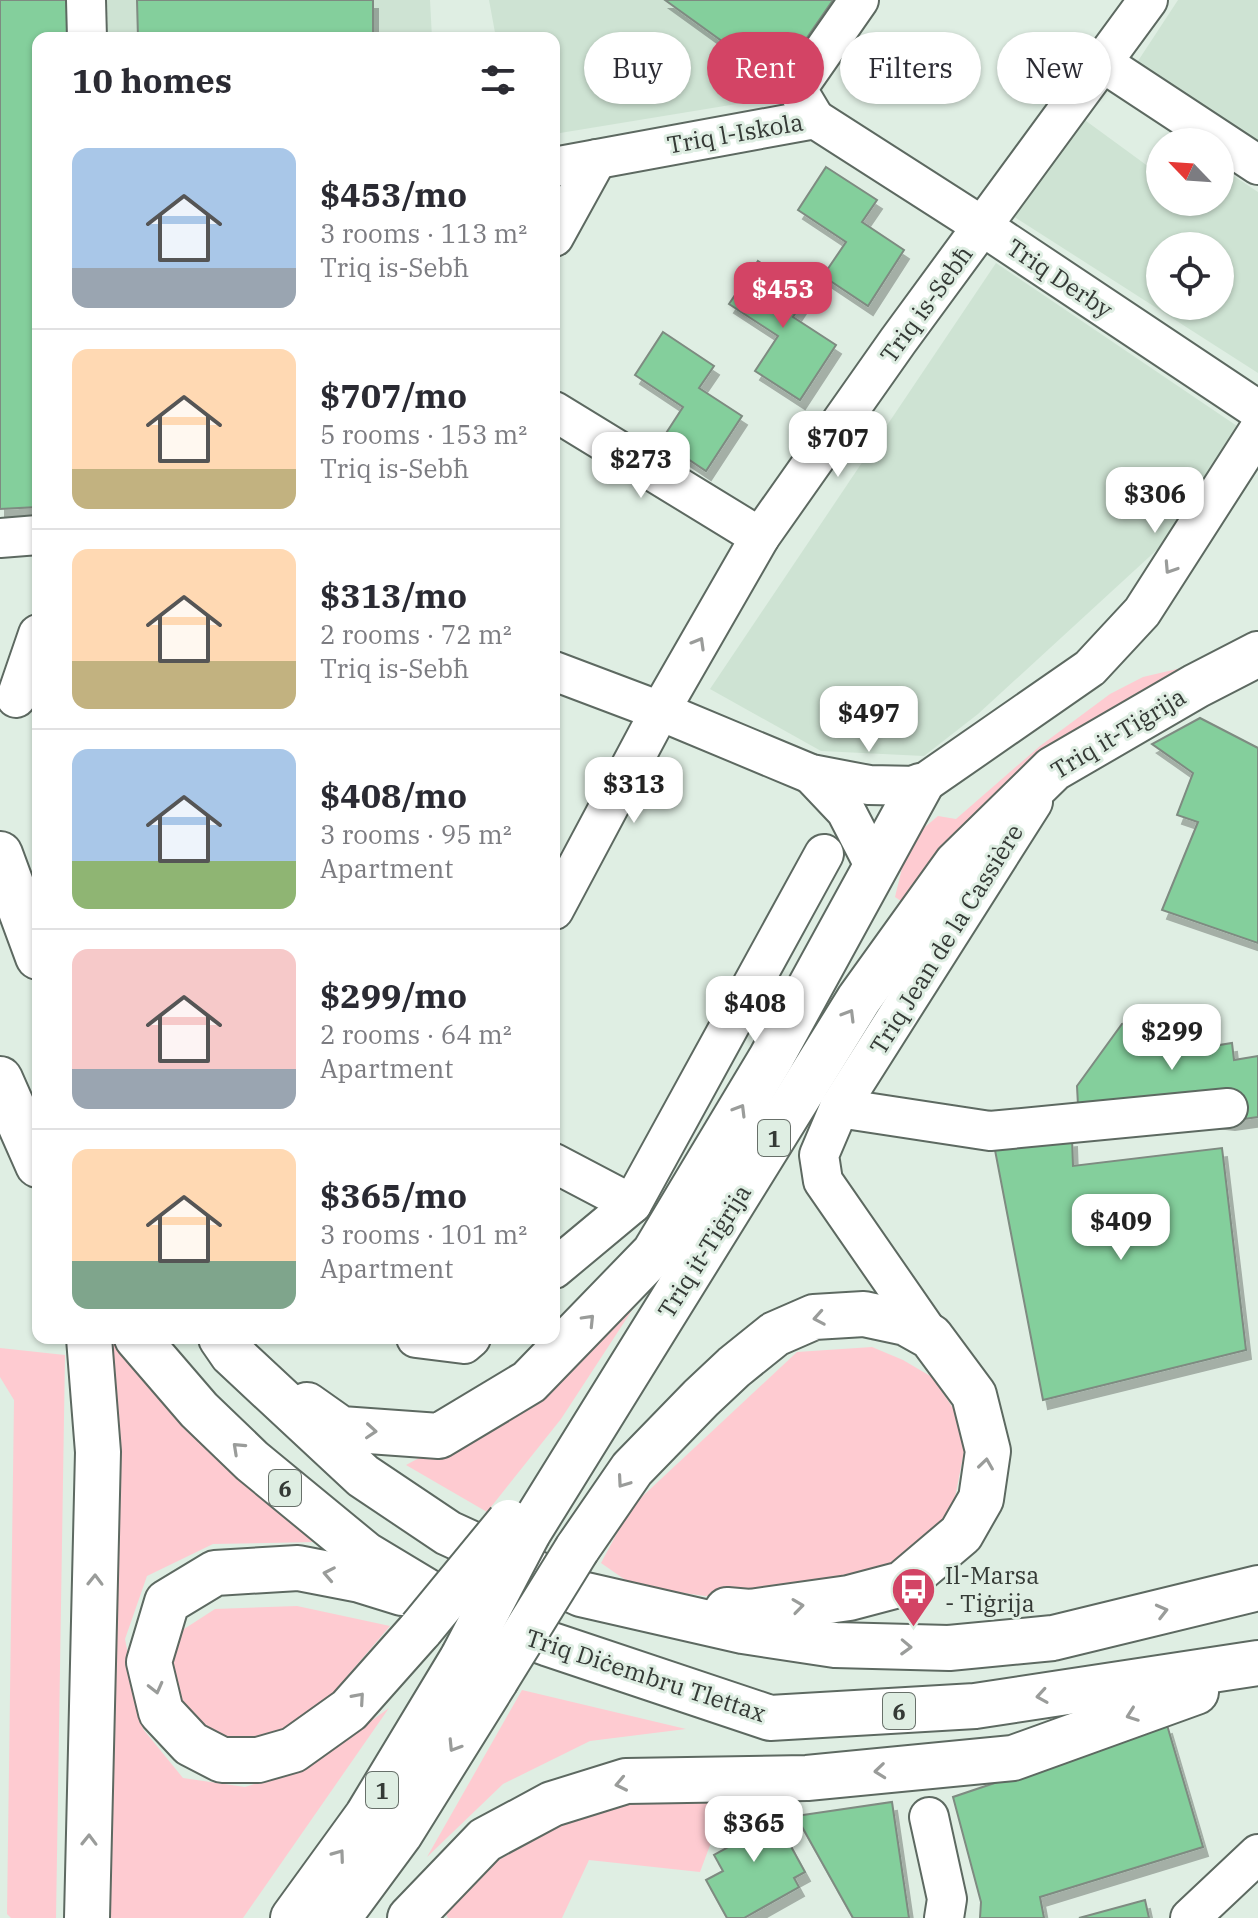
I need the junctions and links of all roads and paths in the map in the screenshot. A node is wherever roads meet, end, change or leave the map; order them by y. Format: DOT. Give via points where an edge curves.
graph roads {
  1 [pos="86,0"];
  2 [pos="859,0"];
  3 [pos="1148,0"];
  4 [pos="87,32"];
  5 [pos="1111,52"];
  6 [pos="1111,68"];
  7 [pos="1073,104"];
  8 [pos="815,119"];
  9 [pos="597,159"];
  10 [pos="1258,165"];
  11 [pos="560,166"];
  12 [pos="560,226"];
  13 [pos="982,226"];
  14 [pos="1258,410"];
  15 [pos="560,415"];
  16 [pos="1258,431"];
  17 [pos="32,535"];
  18 [pos="760,537"];
  19 [pos="0,538"];
  20 [pos="32,651"];
  21 [pos="1258,654"];
  22 [pos="560,673"];
  23 [pos="16,698"];
  24 [pos="660,711"];
  25 [pos="1053,769"];
  26 [pos="811,774"];
  27 [pos="920,786"];
  28 [pos="0,854"];
  29 [pos="824,854"];
  30 [pos="876,869"];
  31 [pos="560,899"];
  32 [pos="32,941"];
  33 [pos="0,1079"];
  34 [pos="839,1108"];
  35 [pos="1228,1108"];
  36 [pos="32,1151"];
  37 [pos="560,1166"];
  38 [pos="632,1204"];
  39 [pos="560,1264"];
  40 [pos="931,1337"];
  41 [pos="89,1344"];
  42 [pos="142,1344"];
  43 [pos="227,1346"];
  44 [pos="519,1527"];
  45 [pos="1258,1588"];
  46 [pos="581,1594"];
  47 [pos="439,1619"];
  48 [pos="1258,1663"];
  49 [pos="480,1669"];
  50 [pos="1258,1670"];
  51 [pos="929,1817"];
  52 [pos="1258,1854"];
  53 [pos="87,1918"];
  54 [pos="293,1918"];
  55 [pos="338,1918"];
  56 [pos="410,1918"];
  57 [pos="944,1918"];
  58 [pos="1190,1918"];
  1 -- 4 [label="street"];
  2 -- 8 [label="street" via="797,89"];
  3 -- 5 [label="street, Triq is-Sebħ"];
  6 -- 10 [label="street"];
  7 -- 13 [label="street, Triq is-Sebħ"];
  8 -- 9 [label="street, Triq l-Iskola"];
  8 -- 13 [label="street, Triq l-Iskola"];
  9 -- 11 [label="street, Triq l-Iskola"];
  9 -- 12 [label="street"];
  13 -- 14 [label="street, Triq Derby"];
  13 -- 18 [label="street, Triq is-Sebħ"];
  15 -- 18 [label="street"];
  16 -- 27 [label="street, one-way" via="1142,612 1090,668"];
  17 -- 19 [label="street"];
  24 -- 18 [label="street, Triq is-Sebħ, one-way"];
  20 -- 23 [label="street"];
  21 -- 25 [label="highway, Triq it-Tiġrija / 1"];
  22 -- 24 [label="street"];
  24 -- 26 [label="street"];
  24 -- 31 [label="street, Triq is-Sebħ"];
  25 -- 34 [label="street, Triq Jean de la Cassière"];
  44 -- 25 [label="highway, Triq it-Tiġrija / 1, one-way" via="606,1409 859,999 956,864"];
  26 -- 27 [label="street" via="869,785"];
  26 -- 30 [label="street" via="846,811"];
  27 -- 30 [label="highway"];
  28 -- 32 [label="highway"];
  29 -- 38 [label="street"];
  43 -- 30 [label="highway, one-way" via="341,1429 439,1436 529,1382 654,1253"];
  33 -- 36 [label="highway"];
  34 -- 35 [label="street" via="990,1131"];
  34 -- 40 [label="street, Triq Jean de la Cassière" via="819,1155 823,1181"];
  37 -- 38 [label="street"];
  38 -- 39 [label="street"];
  46 -- 40 [label="highway, one-way" via="750,1612 849,1598 902,1584 961,1534 981,1499 988,1451 974,1395"];
  40 -- 49 [label="highway, Triq it-Tiġrija, one-way, bridge" via="906,1323 864,1314 814,1317 775,1334 701,1398 632,1469 577,1549"];
  53 -- 41 [label="highway, one-way" via="98,1452"];
  47 -- 42 [label="highway, Triq Diċembru Tlettax / 6, one-way" via="252,1461"];
  43 -- 46 [label="highway" via="363,1476 448,1533"];
  44 -- 47 [label="highway, bridge"];
  44 -- 49 [label="highway, Triq it-Tiġrija / 1, bridge"];
  46 -- 45 [label="highway, one-way" via="758,1634 835,1645 949,1648 1053,1638"];
  47 -- 47 [label="highway, one-way" via="360,1580 298,1568 215,1573 167,1602 149,1662 161,1712 191,1744 222,1760 258,1760 293,1750 349,1710"];
  48 -- 47 [label="highway, Triq Diċembru Tlettax / 6, one-way" via="975,1706 770,1718 549,1644"];
  54 -- 49 [label="highway, Triq it-Tiġrija / 1, one-way"];
  49 -- 55 [label="highway, Triq it-Tiġrija, one-way" via="400,1834"];
  50 -- 56 [label="highway, one-way" via="1013,1758 807,1778 626,1781 552,1804 485,1840"];
  51 -- 57 [label="street" via="947,1899"];
  52 -- 58 [label="street"];
}
